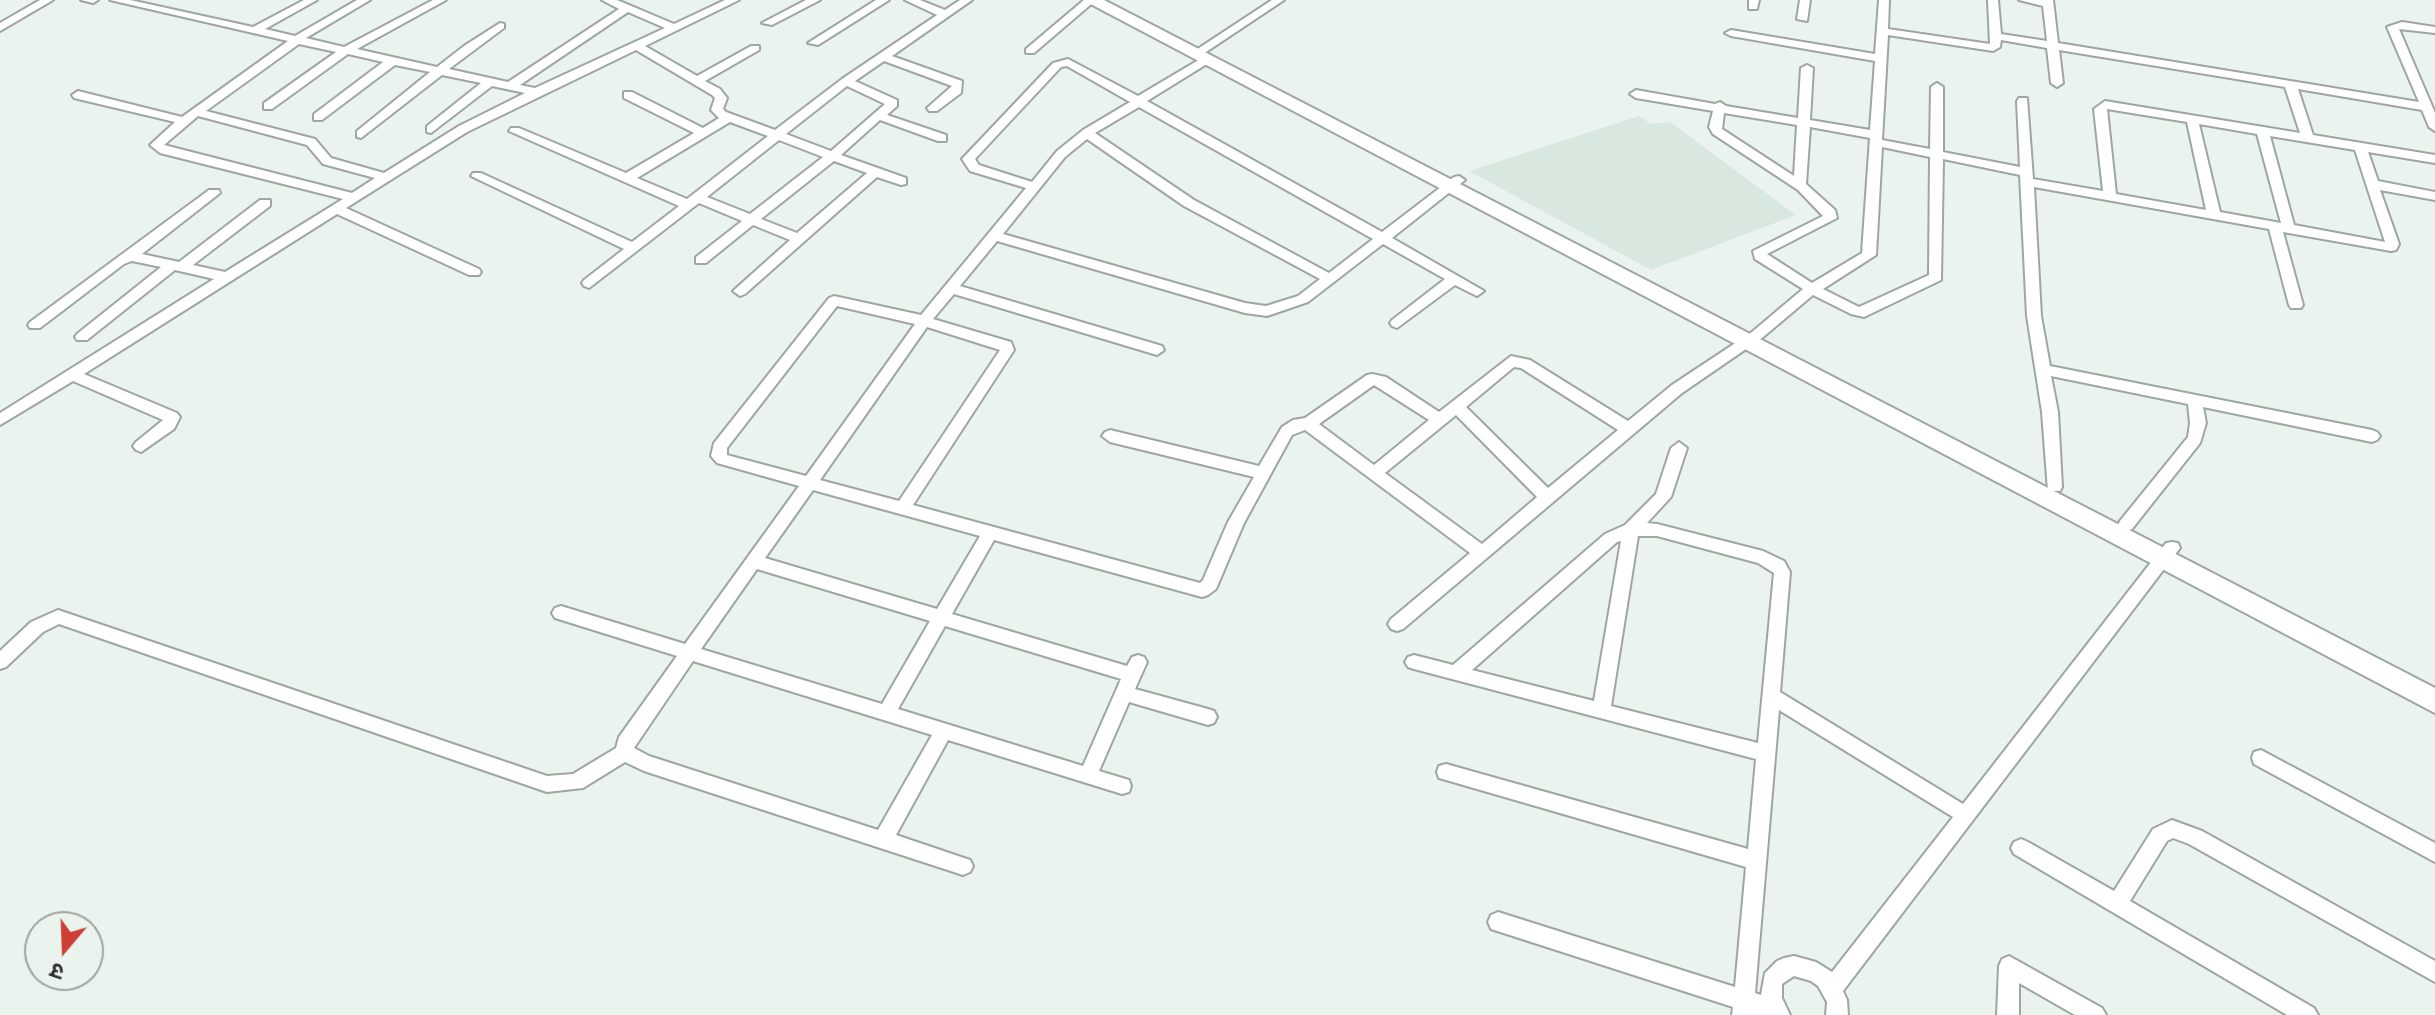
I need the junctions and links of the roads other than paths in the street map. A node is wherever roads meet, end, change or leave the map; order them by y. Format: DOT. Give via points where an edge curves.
graph roads {
  1 [pos="48,0"];
  2 [pos="86,0"];
  3 [pos="93,0"];
  4 [pos="115,0"];
  5 [pos="172,0"];
  6 [pos="312,0"];
  7 [pos="365,0"];
  8 [pos="441,0"];
  9 [pos="607,0"];
  10 [pos="734,0"];
  11 [pos="815,0"];
  12 [pos="884,0"];
  13 [pos="910,0"];
  14 [pos="967,0"];
  15 [pos="1091,0"];
  16 [pos="1112,0"];
  17 [pos="1279,0"];
  18 [pos="1805,0"];
  19 [pos="1884,0"];
  20 [pos="1993,0"];
  21 [pos="2024,0"];
  22 [pos="2048,2"];
  23 [pos="627,8"];
  24 [pos="157,9"];
  25 [pos="945,14"];
  26 [pos="1803,19"];
  27 [pos="768,23"];
  28 [pos="500,26"];
  29 [pos="673,27"];
  30 [pos="0,28"];
  31 [pos="2435,30"];
  32 [pos="254,31"];
  33 [pos="1882,31"];
  34 [pos="1731,33"];
  35 [pos="1995,36"];
  36 [pos="297,41"];
  37 [pos="814,43"];
  38 [pos="636,45"];
  39 [pos="2054,45"];
  40 [pos="755,48"];
  41 [pos="345,51"];
  42 [pos="1030,51"];
  43 [pos="1203,54"];
  44 [pos="882,56"];
  45 [pos="1880,58"];
  46 [pos="392,61"];
  47 [pos="1807,68"];
  48 [pos="438,71"];
  49 [pos="696,81"];
  50 [pos="846,81"];
  51 [pos="490,82"];
  52 [pos="2057,83"];
  53 [pos="2290,84"];
  54 [pos="510,86"];
  55 [pos="1937,87"];
  56 [pos="536,92"];
  57 [pos="1636,94"];
  58 [pos="78,95"];
  59 [pos="628,95"];
  60 [pos="1137,101"];
  61 [pos="2023,101"];
  62 [pos="268,106"];
  63 [pos="1720,106"];
  64 [pos="2427,107"];
  65 [pos="933,108"];
  66 [pos="196,112"];
  67 [pos="879,116"];
  68 [pos="318,117"];
  69 [pos="728,118"];
  70 [pos="2192,118"];
  71 [pos="1802,120"];
  72 [pos="184,121"];
  73 [pos="2435,127"];
  74 [pos="431,129"];
  75 [pos="2262,130"];
  76 [pos="515,131"];
  77 [pos="703,133"];
  78 [pos="1087,133"];
  79 [pos="361,134"];
  80 [pos="775,137"];
  81 [pos="942,138"];
  82 [pos="1875,138"];
  83 [pos="2308,138"];
  84 [pos="2360,147"];
  85 [pos="1937,154"];
  86 [pos="832,156"];
  87 [pos="2435,159"];
  88 [pos="876,171"];
  89 [pos="477,176"];
  90 [pos="385,177"];
  91 [pos="2028,177"];
  92 [pos="626,179"];
  93 [pos="901,181"];
  94 [pos="1454,184"];
  95 [pos="2372,184"];
  96 [pos="1800,185"];
  97 [pos="1036,187"];
  98 [pos="214,193"];
  99 [pos="2435,196"];
  100 [pos="352,197"];
  101 [pos="2110,197"];
  102 [pos="692,201"];
  103 [pos="265,203"];
  104 [pos="334,208"];
  105 [pos="2214,216"];
  106 [pos="751,219"];
  107 [pos="2282,229"];
  108 [pos="996,236"];
  109 [pos="1385,237"];
  110 [pos="799,239"];
  111 [pos="632,247"];
  112 [pos="131,256"];
  113 [pos="701,260"];
  114 [pos="178,266"];
  115 [pos="474,272"];
  116 [pos="225,277"];
  117 [pos="1455,278"];
  118 [pos="1330,279"];
  119 [pos="589,283"];
  120 [pos="951,288"];
  121 [pos="1812,289"];
  122 [pos="740,291"];
  123 [pos="1477,291"];
  124 [pos="2296,305"];
  125 [pos="924,321"];
  126 [pos="1397,323"];
  127 [pos="35,325"];
  128 [pos="82,337"];
  129 [pos="1751,339"];
  130 [pos="1157,350"];
  131 [pos="2041,369"];
  132 [pos="73,375"];
  133 [pos="2195,403"];
  134 [pos="1455,405"];
  135 [pos="1438,419"];
  136 [pos="0,420"];
  137 [pos="1308,424"];
  138 [pos="1629,429"];
  139 [pos="1110,436"];
  140 [pos="2372,436"];
  141 [pos="141,446"];
  142 [pos="1679,448"];
  143 [pos="1263,473"];
  144 [pos="1375,473"];
  145 [pos="811,483"];
  146 [pos="2054,487"];
  147 [pos="1548,498"];
  148 [pos="903,508"];
  149 [pos="2126,525"];
  150 [pos="1631,529"];
  151 [pos="990,533"];
  152 [pos="1481,552"];
  153 [pos="2168,554"];
  154 [pos="752,561"];
  155 [pos="561,613"];
  156 [pos="941,618"];
  157 [pos="1397,624"];
  158 [pos="688,653"];
  159 [pos="0,662"];
  160 [pos="1414,662"];
  161 [pos="1456,673"];
  162 [pos="2435,683"];
  163 [pos="1124,693"];
  164 [pos="1772,696"];
  165 [pos="2435,701"];
  166 [pos="1601,711"];
  167 [pos="886,713"];
  168 [pos="1208,717"];
  169 [pos="944,731"];
  170 [pos="625,752"];
  171 [pos="1767,754"];
  172 [pos="2261,758"];
  173 [pos="1446,772"];
  174 [pos="1088,775"];
  175 [pos="1122,786"];
  176 [pos="1967,816"];
  177 [pos="883,840"];
  178 [pos="2021,848"];
  179 [pos="2435,853"];
  180 [pos="1757,861"];
  181 [pos="963,866"];
  182 [pos="2117,904"];
  183 [pos="1498,922"];
  184 [pos="2435,972"];
  185 [pos="1832,989"];
  186 [pos="1744,1008"];
  187 [pos="1778,1012"];
  188 [pos="1837,1015"];
  189 [pos="2008,1015"];
  190 [pos="2095,1015"];
  191 [pos="2307,1015"];
  1 -- 30 [label="street"];
  2 -- 3 [label="street"];
  4 -- 24 [label="street"];
  5 -- 24 [label="street"];
  6 -- 32 [label="street"];
  7 -- 36 [label="street"];
  8 -- 41 [label="street"];
  9 -- 23 [label="street"];
  10 -- 29 [label="street"];
  11 -- 27 [label="street"];
  12 -- 37 [label="street"];
  13 -- 25 [label="street"];
  14 -- 25 [label="street"];
  15 -- 42 [label="street"];
  15 -- 43 [label="main road"];
  16 -- 43 [label="main road"];
  17 -- 43 [label="street"];
  18 -- 26 [label="street"];
  19 -- 33 [label="street"];
  20 -- 35 [label="street"];
  21 -- 22 [label="street"];
  22 -- 39 [label="street"];
  23 -- 29 [label="street"];
  23 -- 54 [label="street"];
  24 -- 32 [label="street"];
  25 -- 44 [label="street"];
  28 -- 48 [label="street"];
  29 -- 38 [label="street"];
  31 -- 64 [label="street" via="2393,27"];
  32 -- 36 [label="street"];
  33 -- 35 [label="street" via="1993,48"];
  33 -- 45 [label="street"];
  34 -- 45 [label="street"];
  35 -- 39 [label="street"];
  36 -- 41 [label="street"];
  36 -- 66 [label="street"];
  38 -- 49 [label="street"];
  38 -- 56 [label="street"];
  39 -- 52 [label="street"];
  39 -- 53 [label="street"];
  40 -- 49 [label="street"];
  41 -- 46 [label="street"];
  41 -- 62 [label="street"];
  43 -- 60 [label="street"];
  43 -- 94 [label="main road"];
  44 -- 50 [label="street"];
  44 -- 65 [label="street" via="958,84"];
  45 -- 82 [label="street"];
  46 -- 48 [label="street"];
  46 -- 68 [label="street"];
  47 -- 71 [label="street"];
  48 -- 51 [label="street"];
  48 -- 79 [label="street"];
  49 -- 69 [label="street" via="719,96 718,112"];
  50 -- 67 [label="street" via="893,101"];
  50 -- 80 [label="street"];
  51 -- 54 [label="street"];
  51 -- 74 [label="street"];
  53 -- 64 [label="street"];
  53 -- 83 [label="street"];
  54 -- 56 [label="street"];
  55 -- 85 [label="street"];
  56 -- 90 [label="street"];
  57 -- 63 [label="street"];
  58 -- 72 [label="street"];
  59 -- 77 [label="street"];
  60 -- 78 [label="street"];
  60 -- 97 [label="street" via="1072,64 1057,65 968,162"];
  60 -- 109 [label="street"];
  61 -- 91 [label="street"];
  63 -- 71 [label="street"];
  63 -- 96 [label="street" via="1717,131"];
  64 -- 73 [label="street"];
  66 -- 72 [label="street"];
  66 -- 90 [label="street" via="311,142 327,161"];
  67 -- 81 [label="street"];
  67 -- 86 [label="street"];
  69 -- 77 [label="street"];
  69 -- 80 [label="street"];
  70 -- 75 [label="street"];
  70 -- 101 [label="street" via="2102,107"];
  70 -- 105 [label="street"];
  71 -- 82 [label="street"];
  71 -- 96 [label="street"];
  72 -- 100 [label="street" via="157,147"];
  75 -- 83 [label="street"];
  75 -- 107 [label="street"];
  76 -- 92 [label="street"];
  77 -- 92 [label="street"];
  78 -- 97 [label="street" via="1061,154"];
  78 -- 118 [label="street" via="1189,203"];
  80 -- 86 [label="street"];
  80 -- 102 [label="street"];
  82 -- 85 [label="street"];
  82 -- 121 [label="street" via="1869,255"];
  83 -- 84 [label="street"];
  84 -- 87 [label="street"];
  84 -- 95 [label="street"];
  85 -- 91 [label="street"];
  85 -- 121 [label="street" via="1934,279 1864,312"];
  86 -- 88 [label="street"];
  86 -- 106 [label="street"];
  88 -- 93 [label="street"];
  88 -- 110 [label="street"];
  89 -- 111 [label="street"];
  90 -- 100 [label="street"];
  91 -- 101 [label="street"];
  91 -- 131 [label="street"];
  92 -- 102 [label="street"];
  94 -- 109 [label="street"];
  94 -- 129 [label="main road"];
  95 -- 99 [label="street"];
  95 -- 107 [label="street" via="2391,247"];
  96 -- 121 [label="street" via="1829,210 1830,218 1759,253"];
  97 -- 108 [label="street"];
  98 -- 112 [label="street"];
  100 -- 104 [label="street"];
  101 -- 105 [label="street"];
  102 -- 106 [label="street"];
  102 -- 111 [label="street"];
  103 -- 114 [label="street"];
  104 -- 115 [label="street"];
  104 -- 116 [label="street"];
  105 -- 107 [label="street"];
  106 -- 110 [label="street"];
  106 -- 113 [label="street"];
  107 -- 124 [label="street"];
  108 -- 118 [label="street" via="1267,311 1303,299"];
  108 -- 120 [label="street"];
  109 -- 117 [label="street"];
  109 -- 118 [label="street"];
  110 -- 122 [label="street"];
  111 -- 119 [label="street"];
  112 -- 114 [label="street"];
  112 -- 127 [label="street"];
  114 -- 116 [label="street"];
  114 -- 128 [label="street"];
  116 -- 132 [label="street"];
  117 -- 123 [label="street"];
  117 -- 126 [label="street"];
  120 -- 125 [label="street"];
  120 -- 130 [label="street"];
  121 -- 129 [label="street"];
  125 -- 145 [label="street"];
  125 -- 145 [label="street" via="834,301 718,451 722,459"];
  125 -- 148 [label="street" via="1003,343 1007,350"];
  129 -- 138 [label="street"];
  129 -- 146 [label="main road"];
  129 -- 153 [label="main road"];
  131 -- 133 [label="street"];
  131 -- 146 [label="street" via="2050,412"];
  132 -- 136 [label="street"];
  132 -- 141 [label="street" via="172,417"];
  133 -- 140 [label="street"];
  133 -- 149 [label="street" via="2195,439"];
  134 -- 135 [label="street"];
  134 -- 138 [label="street" via="1506,363 1517,361"];
  134 -- 147 [label="street"];
  135 -- 137 [label="street" via="1372,379"];
  135 -- 144 [label="street"];
  137 -- 143 [label="street" via="1287,431"];
  137 -- 144 [label="street"];
  138 -- 147 [label="street"];
  139 -- 143 [label="street"];
  142 -- 150 [label="street" via="1663,497"];
  143 -- 151 [label="street" via="1210,584 1202,590"];
  144 -- 152 [label="street"];
  145 -- 148 [label="street"];
  145 -- 154 [label="street"];
  146 -- 149 [label="main road"];
  147 -- 152 [label="street"];
  148 -- 151 [label="street"];
  149 -- 153 [label="main road"];
  150 -- 161 [label="street" via="1611,538"];
  150 -- 164 [label="street" via="1657,530 1778,566 1782,572"];
  150 -- 166 [label="street"];
  151 -- 156 [label="street"];
  152 -- 157 [label="street"];
  153 -- 162 [label="main road"];
  153 -- 165 [label="main road"];
  153 -- 176 [label="street"];
  154 -- 156 [label="street"];
  154 -- 158 [label="street"];
  155 -- 158 [label="street"];
  156 -- 163 [label="street" via="1135,668"];
  156 -- 167 [label="street"];
  158 -- 167 [label="street"];
  158 -- 170 [label="street" via="629,732"];
  159 -- 170 [label="street" via="37,627 58,617 547,784 576,782"];
  160 -- 161 [label="street"];
  161 -- 166 [label="street"];
  163 -- 168 [label="street"];
  163 -- 174 [label="street"];
  164 -- 171 [label="street"];
  164 -- 176 [label="street"];
  166 -- 171 [label="street"];
  167 -- 169 [label="street"];
  169 -- 174 [label="street"];
  169 -- 177 [label="street"];
  170 -- 177 [label="street" via="644,763"];
  171 -- 180 [label="street"];
  172 -- 179 [label="street"];
  173 -- 180 [label="street"];
  174 -- 175 [label="street"];
  176 -- 185 [label="street"];
  177 -- 181 [label="street"];
  178 -- 182 [label="street"];
  180 -- 186 [label="street"];
  182 -- 184 [label="street" via="2160,835 2172,829"];
  182 -- 191 [label="street"];
  183 -- 186 [label="street"];
  185 -- 187 [label="street" via="1805,968 1784,968 1770,989"];
  185 -- 188 [label="street"];
  186 -- 187 [label="street"];
  189 -- 190 [label="street" via="2009,966"];
}
